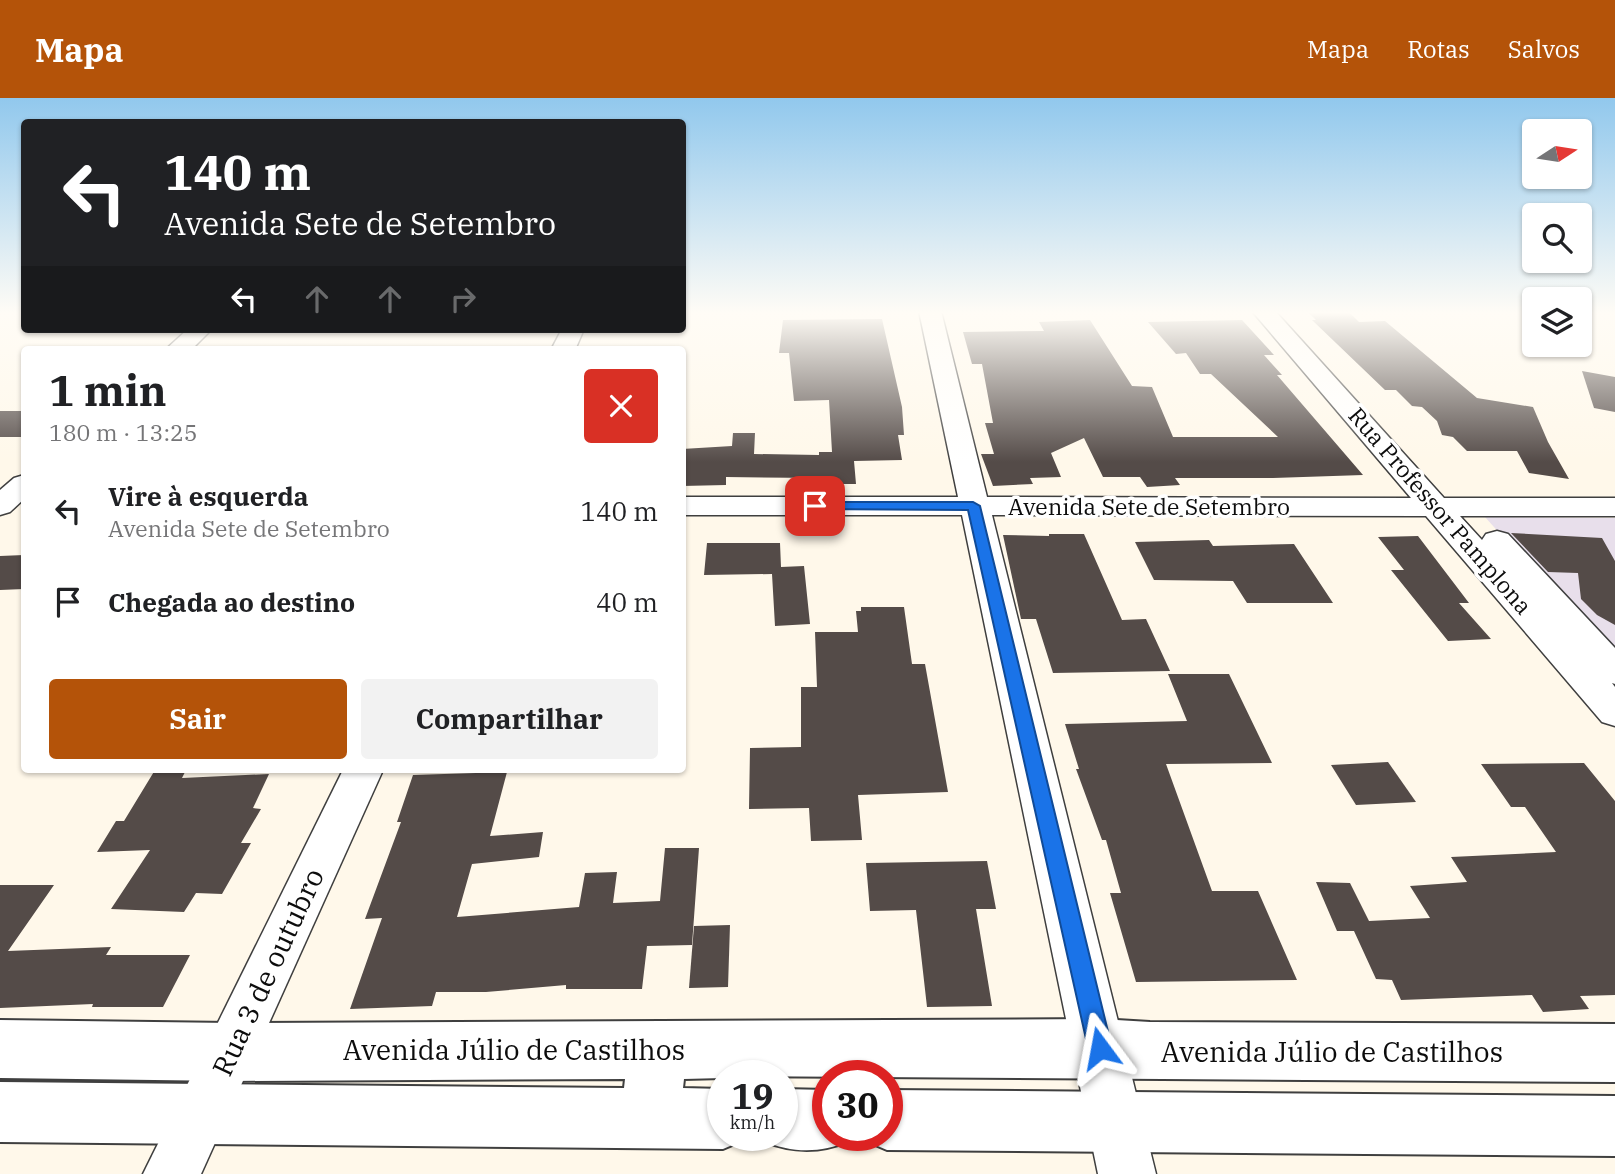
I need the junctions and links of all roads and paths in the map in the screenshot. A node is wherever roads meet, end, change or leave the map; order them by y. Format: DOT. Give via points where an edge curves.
graph roads {
  1 [pos="941,361"];
  2 [pos="1320,361"];
  3 [pos="1323,361"];
  4 [pos="1330,370"];
  5 [pos="21,487"];
  6 [pos="686,506"];
  7 [pos="973,506"];
  8 [pos="0,507"];
  9 [pos="1615,507"];
  10 [pos="1437,508"];
  11 [pos="1467,508"];
  12 [pos="21,509"];
  13 [pos="1613,696"];
  14 [pos="362,773"];
  15 [pos="1100,1048"];
  16 [pos="0,1049"];
  17 [pos="659,1049"];
  18 [pos="231,1052"];
  19 [pos="1615,1054"];
  20 [pos="0,1112"];
  21 [pos="199,1115"];
  22 [pos="649,1118"];
  23 [pos="707,1119"];
  24 [pos="903,1122"];
  25 [pos="1615,1126"];
  26 [pos="1122,1148"];
  27 [pos="172,1174"];
  1 -- 7 [label="street"];
  2 -- 4 [label="street, Rua Professor Pamplona"];
  3 -- 4 [label="street, Rua Professor Pamplona"];
  4 -- 10 [label="street, Rua Professor Pamplona"];
  4 -- 11 [label="street, Rua Professor Pamplona"];
  5 -- 8 [label="street"];
  6 -- 7 [label="street, Avenida Sete de Setembro"];
  7 -- 10 [label="street, Avenida Sete de Setembro"];
  7 -- 15 [label="street"];
  8 -- 12 [label="street"];
  9 -- 11 [label="street, Avenida Sete de Setembro"];
  10 -- 11 [label="street, Avenida Sete de Setembro"];
  10 -- 13 [label="street, Rua Professor Pamplona"];
  11 -- 13 [label="street, Rua Professor Pamplona"];
  14 -- 18 [label="street, Rua 3 de outubro"];
  15 -- 17 [label="street, Avenida Júlio de Castilhos"];
  15 -- 19 [label="street, Avenida Júlio de Castilhos"];
  15 -- 26 [label="street"];
  16 -- 18 [label="street, Avenida Júlio de Castilhos"];
  17 -- 18 [label="street, Avenida Júlio de Castilhos"];
  17 -- 22 [label="street"];
  18 -- 21 [label="street, Rua 3 de outubro"];
  20 -- 21 [label="street"];
  21 -- 22 [label="street"];
  21 -- 27 [label="street, Rua 3 de outubro"];
  22 -- 23 [label="street"];
  24 -- 26 [label="street"];
  25 -- 26 [label="street"];
}
